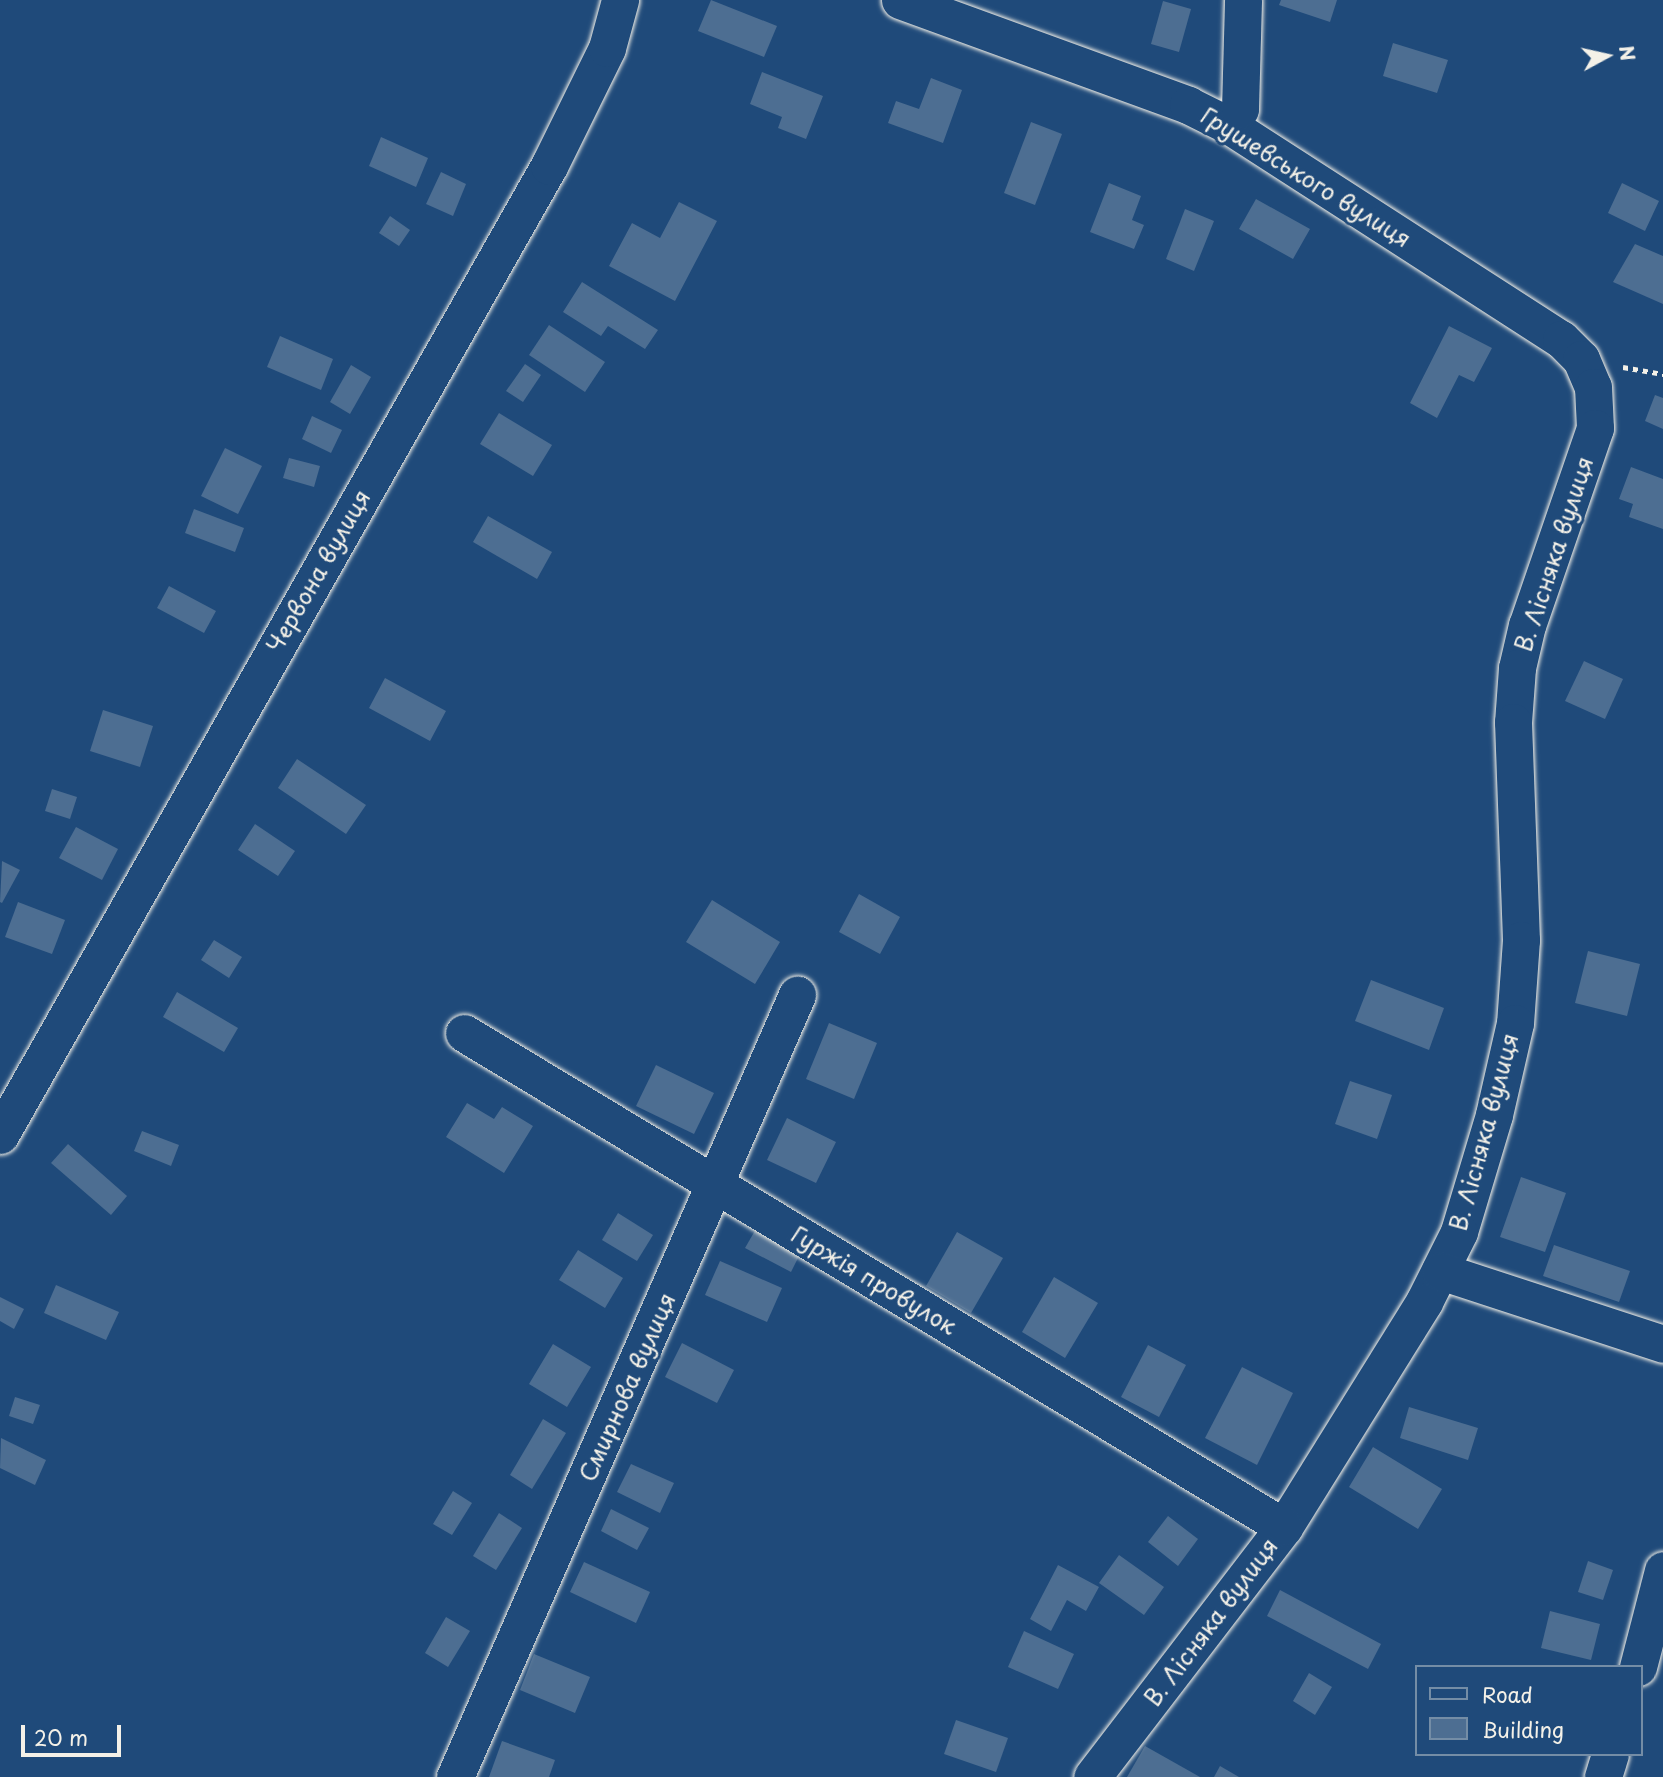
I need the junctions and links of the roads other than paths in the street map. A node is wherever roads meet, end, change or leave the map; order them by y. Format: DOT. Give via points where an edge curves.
graph roads {
  1 [pos="620,0"];
  2 [pos="900,0"];
  3 [pos="1242,0"];
  4 [pos="1230,126"];
  5 [pos="1593,387"];
  6 [pos="797,995"];
  7 [pos="464,1033"];
  8 [pos="0,1135"];
  9 [pos="716,1185"];
  10 [pos="1440,1272"];
  11 [pos="1663,1344"];
  12 [pos="1284,1527"];
  13 [pos="1663,1570"];
  14 [pos="1639,1665"];
  15 [pos="1609,1756"];
  16 [pos="455,1777"];
  17 [pos="1092,1777"];
  18 [pos="1603,1777"];
  1 -- 8 [label="street, Червона вулиця" via="607,48 549,166"];
  2 -- 4 [label="street, Грушевського вулиця" via="1188,105"];
  3 -- 4 [label="street" via="1240,109"];
  4 -- 5 [label="street, Грушевського вулиця" via="1561,339 1581,359"];
  5 -- 10 [label="street, В. Лісняка вулиця" via="1595,428 1527,625 1517,668 1513,722 1521,940 1514,1023 1490,1128 1459,1232"];
  6 -- 9 [label="street, Смирнова вулиця"];
  7 -- 9 [label="street, Гуржія провулок"];
  9 -- 12 [label="street, Гуржія провулок"];
  9 -- 16 [label="street, Смирнова вулиця"];
  10 -- 11 [label="street"];
  10 -- 12 [label="street, В. Лісняка вулиця"];
  12 -- 17 [label="street, В. Лісняка вулиця"];
  13 -- 14 [label="street"];
  15 -- 18 [label="street"];
}
